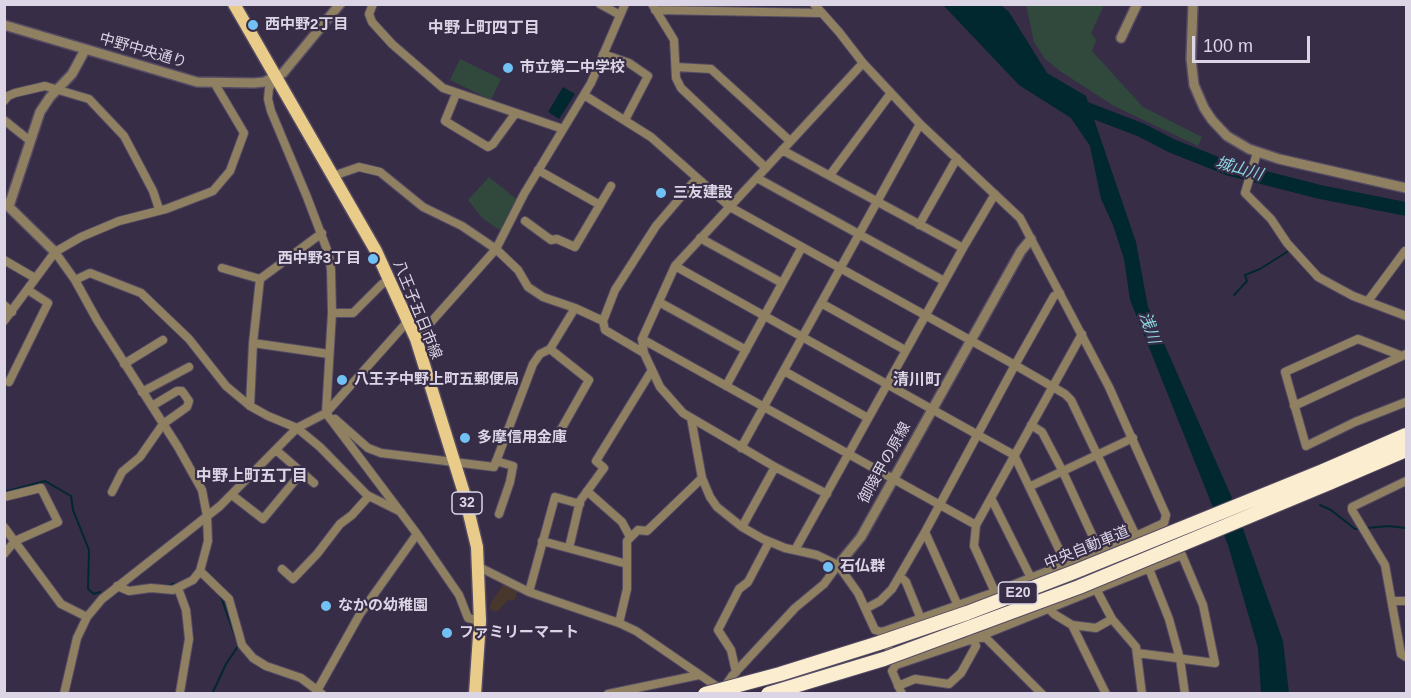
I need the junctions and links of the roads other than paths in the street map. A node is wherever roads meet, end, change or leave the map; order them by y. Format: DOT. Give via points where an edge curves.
graph roads {
  1 [pos="234,4"];
  2 [pos="340,4"];
  3 [pos="373,4"];
  4 [pos="600,4"];
  5 [pos="625,4"];
  6 [pos="814,4"];
  7 [pos="1137,4"];
  8 [pos="1193,4"];
  9 [pos="653,7"];
  10 [pos="699,8"];
  11 [pos="822,13"];
  12 [pos="620,15"];
  13 [pos="4,25"];
  14 [pos="1122,38"];
  15 [pos="85,50"];
  16 [pos="603,54"];
  17 [pos="863,63"];
  18 [pos="676,67"];
  19 [pos="276,78"];
  20 [pos="215,84"];
  21 [pos="57,90"];
  22 [pos="891,93"];
  23 [pos="456,94"];
  24 [pos="584,95"];
  25 [pos="4,102"];
  26 [pos="515,114"];
  27 [pos="4,120"];
  28 [pos="625,120"];
  29 [pos="920,124"];
  30 [pos="563,129"];
  31 [pos="29,140"];
  32 [pos="790,141"];
  33 [pos="783,150"];
  34 [pos="1257,153"];
  35 [pos="957,158"];
  36 [pos="766,168"];
  37 [pos="538,170"];
  38 [pos="333,176"];
  39 [pos="830,176"];
  40 [pos="697,178"];
  41 [pos="756,178"];
  42 [pos="611,186"];
  43 [pos="1407,188"];
  44 [pos="995,194"];
  45 [pos="877,202"];
  46 [pos="600,204"];
  47 [pos="6,207"];
  48 [pos="730,207"];
  49 [pos="159,209"];
  50 [pos="525,221"];
  51 [pos="919,225"];
  52 [pos="322,233"];
  53 [pos="859,234"];
  54 [pos="700,237"];
  55 [pos="1031,239"];
  56 [pos="802,247"];
  57 [pos="963,248"];
  58 [pos="496,249"];
  59 [pos="1405,251"];
  60 [pos="55,252"];
  61 [pos="4,260"];
  62 [pos="675,266"];
  63 [pos="222,268"];
  64 [pos="840,268"];
  65 [pos="35,278"];
  66 [pos="260,279"];
  67 [pos="75,280"];
  68 [pos="391,280"];
  69 [pos="944,281"];
  70 [pos="782,283"];
  71 [pos="28,290"];
  72 [pos="1060,293"];
  73 [pos="1368,301"];
  74 [pos="659,302"];
  75 [pos="821,303"];
  76 [pos="4,305"];
  77 [pos="575,308"];
  78 [pos="12,312"];
  79 [pos="332,313"];
  80 [pos="765,316"];
  81 [pos="925,316"];
  82 [pos="1407,316"];
  83 [pos="4,321"];
  84 [pos="408,321"];
  85 [pos="603,321"];
  86 [pos="1082,334"];
  87 [pos="803,337"];
  88 [pos="416,339"];
  89 [pos="642,339"];
  90 [pos="163,340"];
  91 [pos="970,341"];
  92 [pos="253,343"];
  93 [pos="549,349"];
  94 [pos="746,350"];
  95 [pos="905,350"];
  96 [pos="644,353"];
  97 [pos="330,354"];
  98 [pos="1404,355"];
  99 [pos="124,364"];
  100 [pos="1015,366"];
  101 [pos="189,367"];
  102 [pos="652,370"];
  103 [pos="784,371"];
  104 [pos="9,382"];
  105 [pos="887,383"];
  106 [pos="726,386"];
  107 [pos="1052,387"];
  108 [pos="142,392"];
  109 [pos="1406,405"];
  110 [pos="152,406"];
  111 [pos="250,406"];
  112 [pos="1294,406"];
  113 [pos="764,407"];
  114 [pos="933,409"];
  115 [pos="326,413"];
  116 [pos="691,418"];
  117 [pos="868,418"];
  118 [pos="163,424"];
  119 [pos="1031,425"];
  120 [pos="297,428"];
  121 [pos="559,434"];
  122 [pos="978,434"];
  123 [pos="1407,435"];
  124 [pos="1133,438"];
  125 [pos="741,448"];
  126 [pos="276,450"];
  127 [pos="1407,450"];
  128 [pos="849,454"];
  129 [pos="1014,455"];
  130 [pos="1097,456"];
  131 [pos="453,460"];
  132 [pos="496,461"];
  133 [pos="775,467"];
  134 [pos="302,472"];
  135 [pos="1063,472"];
  136 [pos="1326,477"];
  137 [pos="702,478"];
  138 [pos="894,479"];
  139 [pos="1407,481"];
  140 [pos="314,483"];
  141 [pos="1030,486"];
  142 [pos="112,492"];
  143 [pos="587,492"];
  144 [pos="827,494"];
  145 [pos="232,495"];
  146 [pos="369,496"];
  147 [pos="4,497"];
  148 [pos="991,498"];
  149 [pos="580,504"];
  150 [pos="939,504"];
  151 [pos="401,512"];
  152 [pos="499,514"];
  153 [pos="207,516"];
  154 [pos="976,525"];
  155 [pos="4,527"];
  156 [pos="742,527"];
  157 [pos="925,532"];
  158 [pos="417,534"];
  159 [pos="1136,536"];
  160 [pos="630,537"];
  161 [pos="15,541"];
  162 [pos="543,541"];
  163 [pos="770,542"];
  164 [pos="569,548"];
  165 [pos="795,550"];
  166 [pos="1099,550"];
  167 [pos="4,554"];
  168 [pos="627,564"];
  169 [pos="1066,564"];
  170 [pos="838,565"];
  171 [pos="478,567"];
  172 [pos="1148,569"];
  173 [pos="282,570"];
  174 [pos="200,571"];
  175 [pos="900,576"];
  176 [pos="1030,578"];
  177 [pos="117,585"];
  178 [pos="178,588"];
  179 [pos="1096,589"];
  180 [pos="529,592"];
  181 [pos="995,592"];
  182 [pos="1392,601"];
  183 [pos="1407,601"];
  184 [pos="958,605"];
  185 [pos="867,608"];
  186 [pos="1048,608"];
  187 [pos="87,617"];
  188 [pos="921,619"];
  189 [pos="1112,619"];
  190 [pos="480,621"];
  191 [pos="619,622"];
  192 [pos="1072,625"];
  193 [pos="882,632"];
  194 [pos="973,639"];
  195 [pos="1137,653"];
  196 [pos="1406,658"];
  197 [pos="1180,659"];
  198 [pos="896,665"];
  199 [pos="734,674"];
  200 [pos="699,675"];
  201 [pos="900,690"];
  202 [pos="320,691"];
  203 [pos="180,692"];
  204 [pos="722,692"];
  205 [pos="64,693"];
  206 [pos="475,693"];
  207 [pos="608,693"];
  208 [pos="705,693"];
  209 [pos="768,693"];
  210 [pos="1042,693"];
  211 [pos="1106,693"];
  212 [pos="1142,693"];
  213 [pos="1185,693"];
  1 -- 19 [label="main road, 八王子五日市線 / 32"];
  2 -- 19 [label="street" via="289,68"];
  3 -- 23 [label="street" via="369,14 372,22 392,44 443,88"];
  4 -- 12 [label="street"];
  5 -- 12 [label="street"];
  6 -- 11 [label="street"];
  7 -- 14 [label="street"];
  8 -- 34 [label="street" via="1191,59 1197,93 1220,128"];
  9 -- 10 [label="street"];
  9 -- 18 [label="street" via="674,40"];
  10 -- 11 [label="street"];
  11 -- 17 [label="street"];
  12 -- 16 [label="street"];
  13 -- 15 [label="street, 中野中央通り"];
  15 -- 20 [label="street, 中野中央通り"];
  15 -- 21 [label="street" via="72,74"];
  16 -- 24 [label="street"];
  16 -- 28 [label="street" via="629,63 648,76"];
  17 -- 22 [label="street"];
  17 -- 32 [label="street"];
  18 -- 32 [label="street" via="711,69"];
  18 -- 36 [label="street" via="681,88"];
  19 -- 20 [label="street, 中野中央通り"];
  19 -- 38 [label="main road, 八王子五日市線 / 32"];
  19 -- 52 [label="street" via="269,88 271,111"];
  20 -- 49 [label="street" via="244,133 230,171 213,191"];
  21 -- 25 [label="street" via="45,86 15,93"];
  21 -- 31 [label="street" via="40,112"];
  21 -- 49 [label="street" via="89,99 119,130 153,190"];
  22 -- 29 [label="street"];
  22 -- 39 [label="street"];
  23 -- 26 [label="street"];
  23 -- 26 [label="street" via="445,121 488,147"];
  24 -- 28 [label="street"];
  24 -- 30 [label="street"];
  26 -- 30 [label="street"];
  27 -- 31 [label="street"];
  28 -- 40 [label="street" via="651,137"];
  29 -- 35 [label="street"];
  29 -- 45 [label="street"];
  30 -- 37 [label="street"];
  31 -- 47 [label="street"];
  32 -- 33 [label="street"];
  33 -- 36 [label="street"];
  33 -- 39 [label="street"];
  34 -- 43 [label="street"];
  34 -- 73 [label="street" via="1245,193 1318,277"];
  35 -- 44 [label="street"];
  35 -- 51 [label="street"];
  36 -- 41 [label="street"];
  37 -- 46 [label="street"];
  37 -- 58 [label="street"];
  38 -- 58 [label="street" via="359,167 381,172 423,207"];
  38 -- 68 [label="main road, 八王子五日市線 / 32"];
  39 -- 45 [label="street"];
  40 -- 48 [label="street"];
  40 -- 85 [label="street" via="656,226 615,291"];
  41 -- 48 [label="street"];
  41 -- 53 [label="street"];
  42 -- 46 [label="street"];
  44 -- 55 [label="street" via="1020,218"];
  44 -- 57 [label="street"];
  45 -- 51 [label="street"];
  45 -- 53 [label="street"];
  46 -- 50 [label="street" via="575,247 551,240"];
  47 -- 60 [label="street"];
  48 -- 54 [label="street"];
  48 -- 56 [label="street"];
  49 -- 60 [label="street" via="119,221"];
  51 -- 57 [label="street"];
  52 -- 66 [label="street"];
  52 -- 79 [label="street" via="331,270"];
  53 -- 64 [label="street"];
  53 -- 69 [label="street"];
  54 -- 62 [label="street"];
  54 -- 70 [label="street"];
  55 -- 72 [label="street"];
  55 -- 91 [label="street, 御陵甲の原線"];
  56 -- 64 [label="street"];
  56 -- 70 [label="street"];
  57 -- 69 [label="street"];
  58 -- 77 [label="street" via="518,270 528,287 543,297"];
  58 -- 88 [label="street"];
  59 -- 73 [label="street"];
  60 -- 65 [label="street"];
  60 -- 67 [label="street"];
  61 -- 65 [label="street"];
  62 -- 74 [label="street"];
  62 -- 80 [label="street"];
  63 -- 66 [label="street"];
  64 -- 75 [label="street"];
  64 -- 81 [label="street"];
  65 -- 71 [label="street"];
  66 -- 92 [label="street"];
  67 -- 99 [label="street"];
  67 -- 111 [label="street" via="90,273 141,293 189,339 226,386"];
  68 -- 79 [label="street" via="352,313"];
  68 -- 84 [label="main road, 八王子五日市線 / 32"];
  69 -- 81 [label="street"];
  70 -- 80 [label="street"];
  71 -- 78 [label="street"];
  71 -- 104 [label="street" via="48,303"];
  72 -- 86 [label="street"];
  72 -- 100 [label="street" via="1054,296"];
  73 -- 82 [label="street"];
  74 -- 89 [label="street"];
  74 -- 94 [label="street"];
  75 -- 87 [label="street"];
  75 -- 95 [label="street"];
  76 -- 78 [label="street"];
  77 -- 85 [label="street"];
  77 -- 93 [label="street"];
  78 -- 83 [label="street"];
  79 -- 97 [label="street"];
  80 -- 87 [label="street"];
  80 -- 94 [label="street"];
  81 -- 91 [label="street"];
  81 -- 95 [label="street"];
  84 -- 88 [label="main road, 八王子五日市線 / 32"];
  84 -- 115 [label="street"];
  85 -- 96 [label="street" via="605,330"];
  86 -- 107 [label="street"];
  86 -- 124 [label="street"];
  87 -- 103 [label="street"];
  87 -- 105 [label="street"];
  88 -- 131 [label="main road, 八王子五日市線 / 32"];
  89 -- 96 [label="street"];
  89 -- 106 [label="street"];
  90 -- 99 [label="street"];
  91 -- 100 [label="street"];
  91 -- 114 [label="street, 御陵甲の原線"];
  92 -- 97 [label="street"];
  92 -- 111 [label="street"];
  93 -- 121 [label="street" via="589,380"];
  93 -- 132 [label="street" via="533,364"];
  94 -- 106 [label="street"];
  95 -- 105 [label="street"];
  96 -- 102 [label="street"];
  97 -- 115 [label="street"];
  98 -- 112 [label="street"];
  98 -- 112 [label="street" via="1358,339 1285,372"];
  99 -- 108 [label="street"];
  100 -- 107 [label="street"];
  100 -- 122 [label="street"];
  101 -- 108 [label="street"];
  102 -- 116 [label="street" via="660,387"];
  102 -- 143 [label="street" via="596,461 604,468"];
  103 -- 113 [label="street"];
  103 -- 117 [label="street"];
  105 -- 114 [label="street"];
  105 -- 117 [label="street"];
  106 -- 113 [label="street"];
  107 -- 119 [label="street"];
  107 -- 130 [label="street" via="1071,400"];
  108 -- 110 [label="street"];
  109 -- 112 [label="street" via="1355,422 1306,446"];
  110 -- 118 [label="street"];
  110 -- 118 [label="street" via="177,391 182,391 189,401 187,407"];
  111 -- 120 [label="street"];
  113 -- 125 [label="street"];
  113 -- 128 [label="street"];
  114 -- 122 [label="street"];
  114 -- 138 [label="street, 御陵甲の原線"];
  115 -- 120 [label="street"];
  115 -- 131 [label="street" via="368,448 388,454"];
  115 -- 151 [label="street"];
  116 -- 125 [label="street"];
  116 -- 137 [label="street"];
  117 -- 128 [label="street"];
  118 -- 142 [label="street" via="140,457 122,472"];
  118 -- 153 [label="street" via="202,490"];
  119 -- 129 [label="street"];
  119 -- 135 [label="street" via="1042,432"];
  120 -- 126 [label="street"];
  120 -- 146 [label="street"];
  122 -- 129 [label="street"];
  122 -- 150 [label="street"];
  123 -- 136 [label="highway, 中央自動車道 / E20"];
  124 -- 130 [label="street"];
  124 -- 159 [label="street" via="1167,518"];
  125 -- 133 [label="street"];
  126 -- 134 [label="street"];
  126 -- 145 [label="street"];
  127 -- 136 [label="highway, 中央自動車道 / E20"];
  128 -- 138 [label="street"];
  128 -- 144 [label="street"];
  129 -- 141 [label="street"];
  129 -- 148 [label="street"];
  130 -- 135 [label="street"];
  130 -- 159 [label="street"];
  131 -- 132 [label="street" via="494,467"];
  131 -- 171 [label="main road, 八王子五日市線 / 32" via="472,526"];
  132 -- 152 [label="street" via="513,466"];
  133 -- 144 [label="street"];
  133 -- 156 [label="street"];
  134 -- 140 [label="street"];
  134 -- 145 [label="street" via="263,519"];
  135 -- 141 [label="street"];
  135 -- 166 [label="street"];
  136 -- 208 [label="highway, 中央自動車道 / E20, bridge" via="868,647"];
  136 -- 209 [label="highway, 中央自動車道 / E20, bridge" via="1203,537 1069,591 884,658"];
  137 -- 156 [label="street" via="717,507"];
  137 -- 160 [label="street" via="647,531 638,530"];
  138 -- 150 [label="street"];
  138 -- 170 [label="street, 御陵甲の原線" via="861,537"];
  139 -- 182 [label="street" via="1352,507 1385,565"];
  141 -- 169 [label="street"];
  143 -- 149 [label="street"];
  143 -- 160 [label="street" via="622,522"];
  144 -- 165 [label="street"];
  145 -- 153 [label="street"];
  146 -- 151 [label="street"];
  146 -- 173 [label="street" via="293,579"];
  147 -- 161 [label="street" via="41,488 58,522"];
  148 -- 154 [label="street"];
  148 -- 176 [label="street"];
  149 -- 162 [label="street" via="555,497"];
  149 -- 164 [label="street"];
  150 -- 154 [label="street"];
  150 -- 157 [label="street"];
  151 -- 158 [label="street"];
  153 -- 174 [label="street" via="208,541"];
  153 -- 177 [label="street"];
  154 -- 181 [label="street" via="974,546"];
  155 -- 161 [label="street"];
  156 -- 163 [label="street"];
  157 -- 175 [label="street"];
  157 -- 184 [label="street"];
  158 -- 190 [label="street" via="459,595 468,618"];
  158 -- 202 [label="street" via="360,614"];
  159 -- 166 [label="street"];
  159 -- 172 [label="street"];
  160 -- 168 [label="street"];
  161 -- 167 [label="street"];
  161 -- 187 [label="street" via="61,604"];
  162 -- 164 [label="street"];
  162 -- 180 [label="street"];
  163 -- 165 [label="street"];
  163 -- 199 [label="street" via="718,630 731,650"];
  164 -- 168 [label="street"];
  165 -- 170 [label="street"];
  166 -- 169 [label="street"];
  168 -- 191 [label="street" via="627,589"];
  169 -- 176 [label="street"];
  170 -- 185 [label="street"];
  170 -- 199 [label="street, 御陵甲の原線"];
  171 -- 180 [label="street"];
  171 -- 190 [label="main road, 八王子五日市線 / 32"];
  172 -- 179 [label="street"];
  172 -- 197 [label="street" via="1169,619"];
  172 -- 197 [label="street" via="1182,555 1203,605 1215,663"];
  174 -- 178 [label="street"];
  174 -- 202 [label="street" via="229,599 241,643 253,658 301,678"];
  175 -- 185 [label="street" via="880,601"];
  175 -- 188 [label="street"];
  176 -- 181 [label="street"];
  177 -- 178 [label="street" via="129,591"];
  177 -- 187 [label="street"];
  178 -- 203 [label="street" via="186,610 189,639"];
  179 -- 186 [label="street"];
  179 -- 189 [label="street"];
  180 -- 191 [label="street"];
  181 -- 184 [label="street"];
  182 -- 183 [label="street"];
  182 -- 196 [label="street" via="1401,654"];
  184 -- 188 [label="street"];
  184 -- 194 [label="street"];
  185 -- 193 [label="street" via="875,630"];
  186 -- 192 [label="street"];
  186 -- 194 [label="street"];
  187 -- 205 [label="street" via="77,638"];
  188 -- 193 [label="street"];
  189 -- 192 [label="street" via="1096,628"];
  189 -- 195 [label="street"];
  190 -- 206 [label="main road, 八王子五日市線 / 32"];
  191 -- 200 [label="street"];
  192 -- 211 [label="street"];
  193 -- 198 [label="street"];
  194 -- 198 [label="street"];
  194 -- 201 [label="street" via="976,646 949,684 915,679"];
  194 -- 210 [label="street" via="985,637"];
  195 -- 197 [label="street"];
  195 -- 212 [label="street"];
  197 -- 213 [label="street"];
  198 -- 201 [label="street" via="892,671"];
  199 -- 204 [label="street, 御陵甲の原線"];
  200 -- 204 [label="street"];
  200 -- 207 [label="street"];
}
